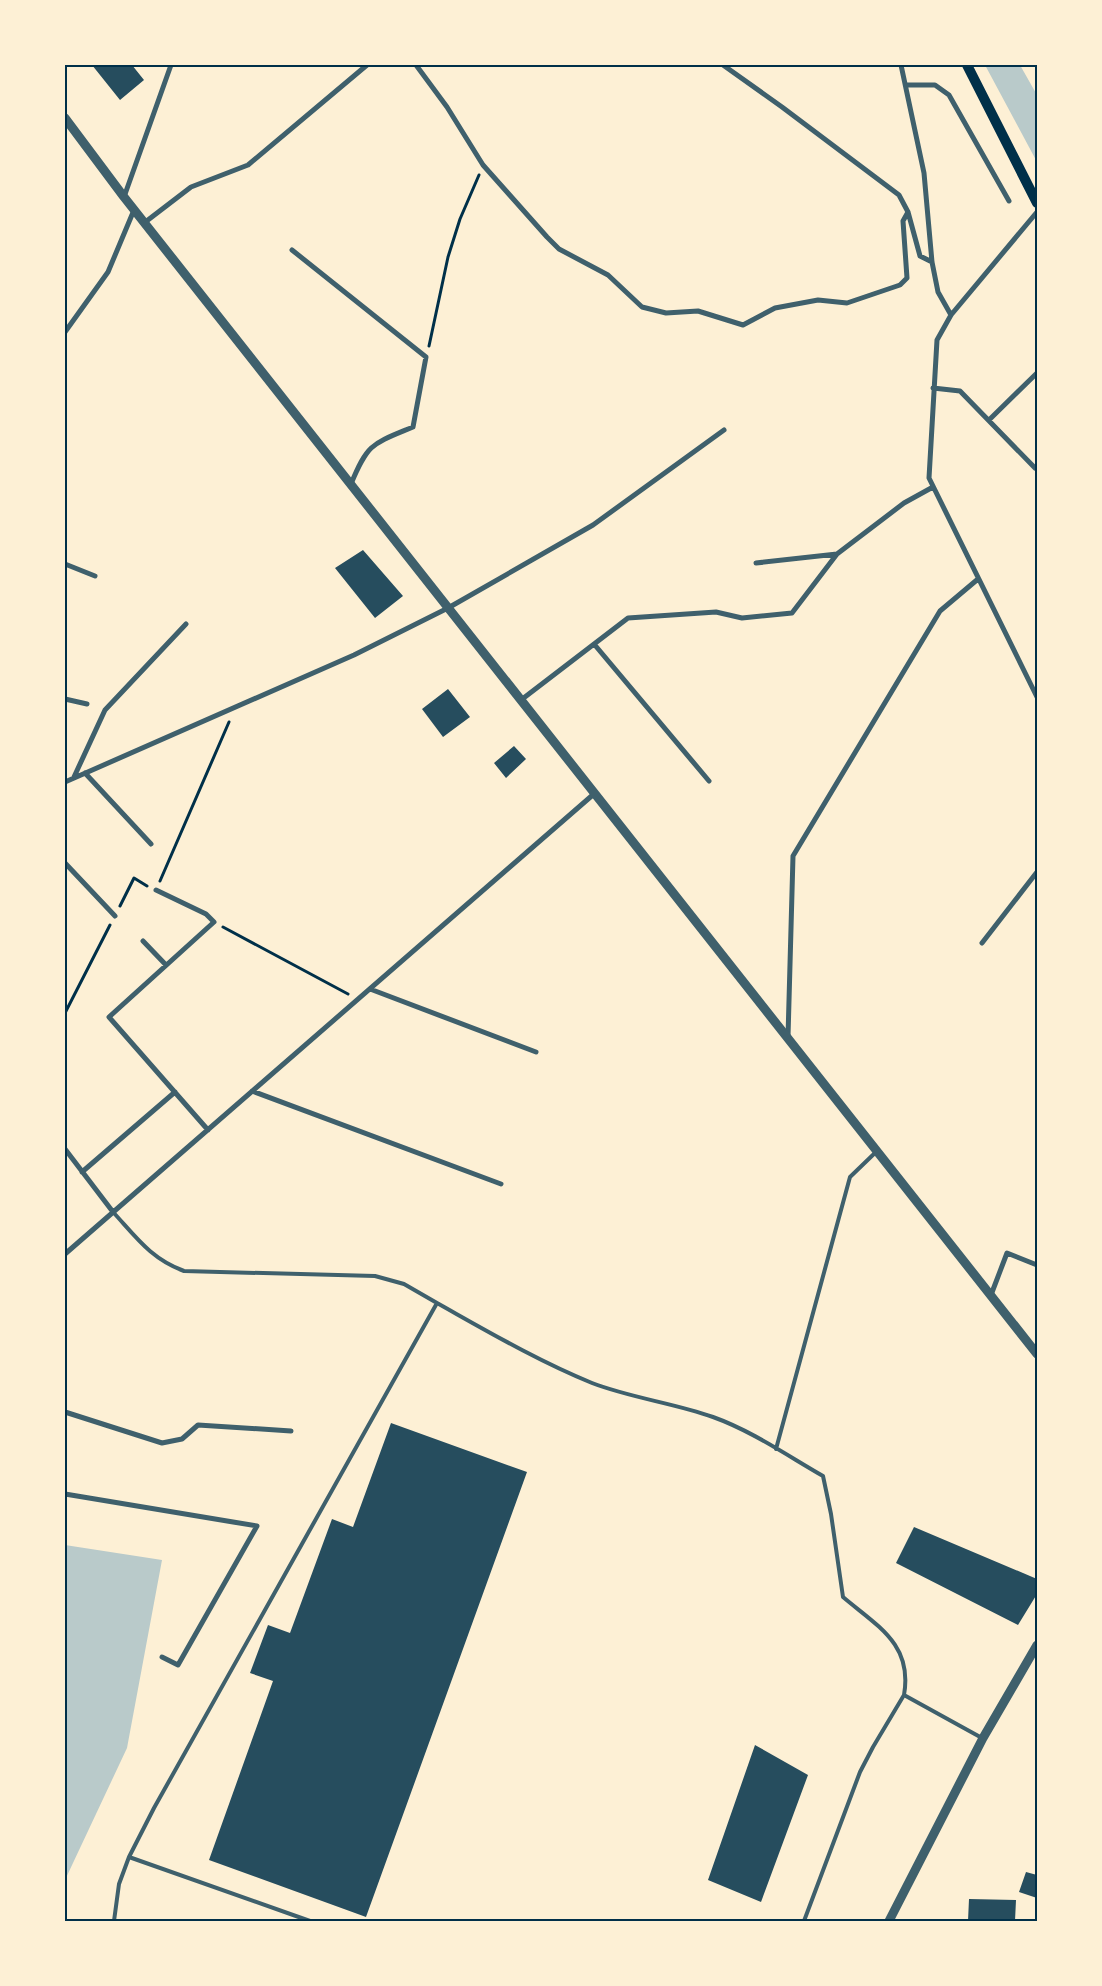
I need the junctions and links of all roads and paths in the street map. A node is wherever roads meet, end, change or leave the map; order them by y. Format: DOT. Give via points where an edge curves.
graph roads {
  1 [pos="172,65"];
  2 [pos="367,65"];
  3 [pos="416,65"];
  4 [pos="723,65"];
  5 [pos="901,65"];
  6 [pos="967,65"];
  7 [pos="907,85"];
  8 [pos="65,118"];
  9 [pos="483,165"];
  10 [pos="124,197"];
  11 [pos="1009,201"];
  12 [pos="1037,203"];
  13 [pos="134,210"];
  14 [pos="908,212"];
  15 [pos="1037,212"];
  16 [pos="144,223"];
  17 [pos="292,250"];
  18 [pos="932,262"];
  19 [pos="951,316"];
  20 [pos="65,332"];
  21 [pos="426,357"];
  22 [pos="1037,373"];
  23 [pos="933,388"];
  24 [pos="989,420"];
  25 [pos="724,430"];
  26 [pos="1035,468"];
  27 [pos="350,485"];
  28 [pos="933,487"];
  29 [pos="837,554"];
  30 [pos="756,563"];
  31 [pos="65,564"];
  32 [pos="95,576"];
  33 [pos="978,578"];
  34 [pos="448,608"];
  35 [pos="186,624"];
  36 [pos="594,644"];
  37 [pos="1037,697"];
  38 [pos="65,699"];
  39 [pos="521,700"];
  40 [pos="87,704"];
  41 [pos="236,707"];
  42 [pos="85,773"];
  43 [pos="74,778"];
  44 [pos="709,781"];
  45 [pos="65,782"];
  46 [pos="595,793"];
  47 [pos="151,844"];
  48 [pos="65,863"];
  49 [pos="1037,872"];
  50 [pos="156,890"];
  51 [pos="114,916"];
  52 [pos="214,922"];
  53 [pos="143,941"];
  54 [pos="982,943"];
  55 [pos="166,965"];
  56 [pos="370,989"];
  57 [pos="358,1000"];
  58 [pos="65,1013"];
  59 [pos="788,1037"];
  60 [pos="536,1052"];
  61 [pos="175,1092"];
  62 [pos="252,1092"];
  63 [pos="208,1130"];
  64 [pos="65,1149"];
  65 [pos="877,1151"];
  66 [pos="82,1172"];
  67 [pos="501,1184"];
  68 [pos="113,1212"];
  69 [pos="65,1254"];
  70 [pos="1037,1265"];
  71 [pos="990,1295"];
  72 [pos="437,1303"];
  73 [pos="1037,1354"];
  74 [pos="65,1412"];
  75 [pos="290,1431"];
  76 [pos="776,1449"];
  77 [pos="65,1494"];
  78 [pos="1037,1645"];
  79 [pos="162,1657"];
  80 [pos="904,1695"];
  81 [pos="984,1738"];
  82 [pos="129,1857"];
  83 [pos="114,1921"];
  84 [pos="310,1921"];
  85 [pos="804,1921"];
  86 [pos="889,1921"];
  1 -- 10 [label="street"];
  2 -- 16 [label="street" via="248,165 191,187"];
  3 -- 9 [label="street"];
  4 -- 14 [label="street" via="899,195"];
  5 -- 7 [label="street"];
  6 -- 12 [label="main road"];
  7 -- 11 [label="street" via="935,85 949,95"];
  7 -- 18 [label="street" via="924,173"];
  8 -- 10 [label="street"];
  9 -- 14 [label="street" via="559,250 608,275 642,308 666,313 698,311 743,325 775,308 818,300 847,303 900,285 907,278 903,221"];
  9 -- 21 [label="path" via="448,257"];
  10 -- 13 [label="street"];
  13 -- 16 [label="street"];
  13 -- 20 [label="street" via="108,272"];
  14 -- 18 [label="street" via="920,256"];
  15 -- 19 [label="street"];
  16 -- 27 [label="street"];
  17 -- 21 [label="street"];
  18 -- 19 [label="street" via="938,292"];
  19 -- 23 [label="street" via="937,340"];
  21 -- 27 [label="street" via="412,427 372,446 363,456"];
  22 -- 24 [label="street"];
  23 -- 24 [label="street" via="960,391"];
  23 -- 28 [label="street" via="929,478"];
  24 -- 26 [label="street"];
  25 -- 34 [label="street" via="593,525"];
  27 -- 34 [label="street"];
  28 -- 29 [label="street" via="904,503"];
  28 -- 33 [label="street"];
  29 -- 30 [label="street"];
  29 -- 36 [label="street" via="792,613 742,618 716,612 628,618"];
  31 -- 32 [label="street"];
  33 -- 37 [label="street"];
  33 -- 59 [label="street" via="940,611 793,856"];
  34 -- 39 [label="street"];
  34 -- 41 [label="street" via="354,655"];
  35 -- 43 [label="street" via="105,710"];
  36 -- 39 [label="street"];
  36 -- 44 [label="street"];
  38 -- 40 [label="street"];
  39 -- 46 [label="street"];
  41 -- 42 [label="street"];
  41 -- 50 [label="path"];
  42 -- 43 [label="street"];
  42 -- 47 [label="street"];
  43 -- 45 [label="street"];
  46 -- 56 [label="street"];
  46 -- 59 [label="street"];
  48 -- 51 [label="street"];
  49 -- 54 [label="street"];
  50 -- 51 [label="path" via="134,878"];
  50 -- 52 [label="street" via="206,914"];
  51 -- 58 [label="path"];
  52 -- 55 [label="street"];
  52 -- 57 [label="path"];
  53 -- 55 [label="street"];
  55 -- 61 [label="street" via="109,1017"];
  56 -- 57 [label="street"];
  56 -- 60 [label="street"];
  57 -- 62 [label="street"];
  59 -- 65 [label="street"];
  61 -- 63 [label="street"];
  61 -- 66 [label="street"];
  62 -- 63 [label="street"];
  62 -- 67 [label="street"];
  63 -- 68 [label="street"];
  64 -- 66 [label="street"];
  65 -- 71 [label="street"];
  65 -- 76 [label="lane" via="850,1177"];
  66 -- 68 [label="street"];
  68 -- 69 [label="street"];
  68 -- 72 [label="lane" via="151,1254 184,1272 375,1276 404,1284"];
  70 -- 71 [label="street" via="1007,1254"];
  71 -- 73 [label="street"];
  72 -- 76 [label="lane" via="561,1369 594,1383 713,1417"];
  72 -- 82 [label="lane"];
  74 -- 75 [label="street" via="162,1443 182,1439 198,1426"];
  76 -- 80 [label="lane" via="823,1476 844,1597 894,1641 904,1663 907,1681"];
  77 -- 79 [label="street" via="257,1526 178,1665"];
  78 -- 81 [label="street"];
  80 -- 81 [label="lane"];
  80 -- 85 [label="lane" via="860,1772"];
  81 -- 86 [label="street"];
  82 -- 83 [label="lane" via="119,1884"];
  82 -- 84 [label="lane"];
}
